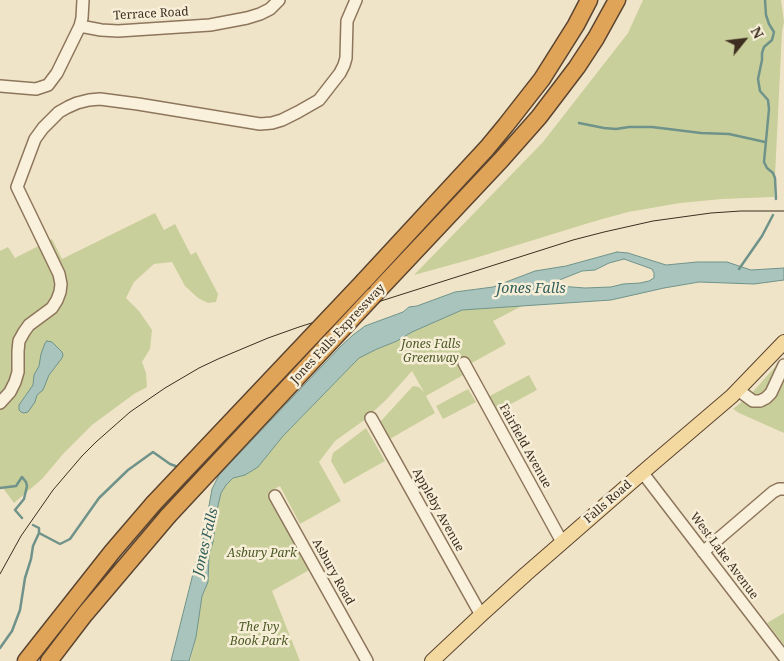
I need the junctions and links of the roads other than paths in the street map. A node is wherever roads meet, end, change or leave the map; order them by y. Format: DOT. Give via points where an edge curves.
graph roads {
  1 [pos="83,0"];
  2 [pos="279,0"];
  3 [pos="356,0"];
  4 [pos="589,0"];
  5 [pos="617,0"];
  6 [pos="80,26"];
  7 [pos="0,86"];
  8 [pos="784,343"];
  9 [pos="464,363"];
  10 [pos="784,366"];
  11 [pos="738,390"];
  12 [pos="0,403"];
  13 [pos="371,418"];
  14 [pos="642,472"];
  15 [pos="784,489"];
  16 [pos="275,496"];
  17 [pos="562,542"];
  18 [pos="704,552"];
  19 [pos="481,615"];
  20 [pos="784,657"];
  21 [pos="26,661"];
  22 [pos="49,661"];
  23 [pos="367,661"];
  24 [pos="432,661"];
  1 -- 6 [label="street"];
  2 -- 6 [label="street, Terrace Road" via="270,10 260,14 210,25 118,31"];
  3 -- 12 [label="street" via="347,21 346,58 340,73 319,100 282,120 260,124 100,99 77,102 43,128 17,188 60,274 60,292 52,308 24,332 18,351 15,382"];
  4 -- 21 [label="highway, Jones Falls Expressway, bridge" via="546,73 487,148 154,504"];
  5 -- 22 [label="highway, Jones Falls Expressway, bridge" via="577,67 539,116 168,516"];
  6 -- 7 [label="street" via="48,84 36,89"];
  8 -- 11 [label="main road, Falls Road"];
  9 -- 17 [label="street, Fairfield Avenue"];
  10 -- 11 [label="street" via="766,398 753,401"];
  11 -- 14 [label="main road, Falls Road"];
  13 -- 19 [label="street, Appleby Avenue"];
  14 -- 17 [label="main road, Falls Road"];
  14 -- 18 [label="street, West Lake Avenue"];
  15 -- 18 [label="street" via="773,492"];
  16 -- 23 [label="street, Asbury Road"];
  17 -- 19 [label="main road, Falls Road"];
  18 -- 20 [label="street, West Lake Avenue"];
  19 -- 24 [label="main road, Falls Road"];
}
